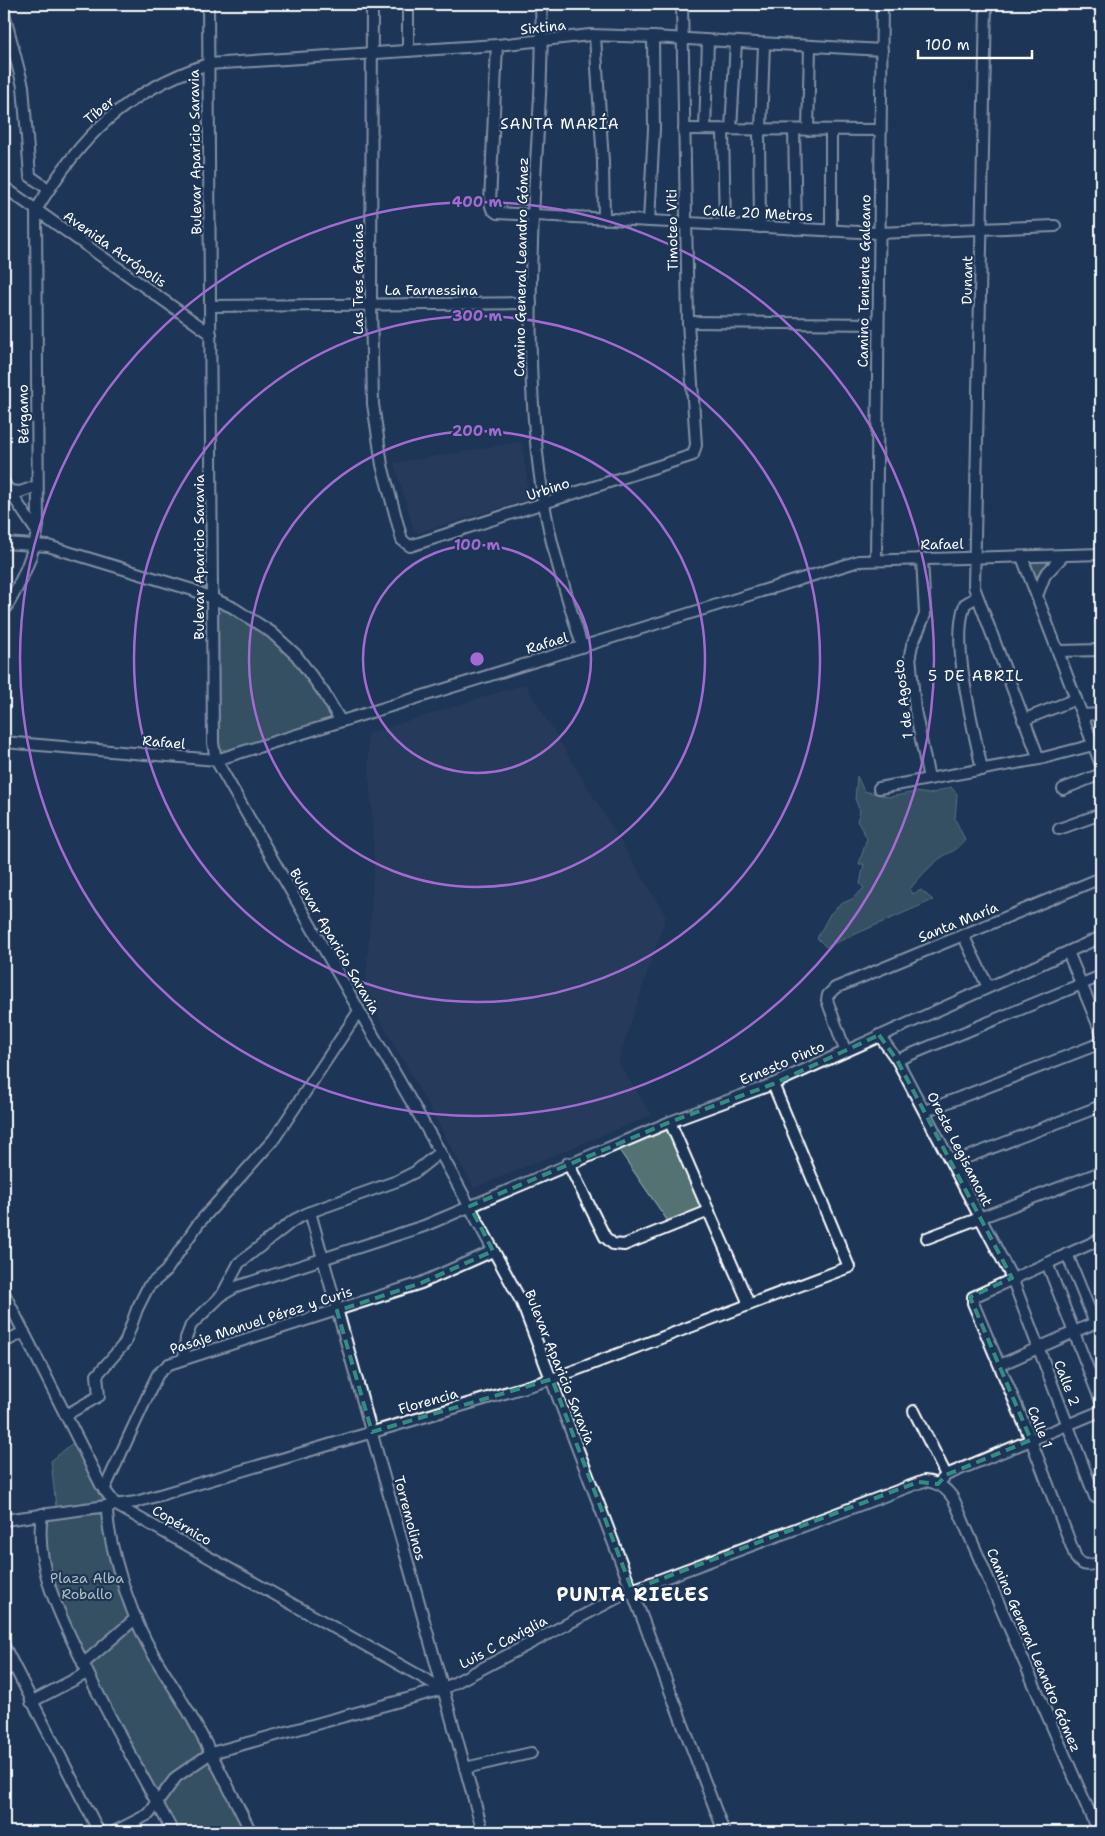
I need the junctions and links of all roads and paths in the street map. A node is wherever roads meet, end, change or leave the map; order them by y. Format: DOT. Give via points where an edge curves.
graph roads {
  1 [pos="7,4"];
  2 [pos="207,4"];
  3 [pos="372,4"];
  4 [pos="408,4"];
  5 [pos="542,4"];
  6 [pos="682,4"];
  7 [pos="882,4"];
  8 [pos="986,4"];
  9 [pos="4,9"];
  10 [pos="4,13"];
  11 [pos="595,36"];
  12 [pos="652,37"];
  13 [pos="684,40"];
  14 [pos="543,41"];
  15 [pos="708,41"];
  16 [pos="736,42"];
  17 [pos="764,44"];
  18 [pos="497,46"];
  19 [pos="810,47"];
  20 [pos="882,50"];
  21 [pos="408,51"];
  22 [pos="371,54"];
  23 [pos="208,64"];
  24 [pos="684,129"];
  25 [pos="705,129"];
  26 [pos="727,130"];
  27 [pos="760,130"];
  28 [pos="794,130"];
  29 [pos="808,130"];
  30 [pos="831,130"];
  31 [pos="880,130"];
  32 [pos="4,187"];
  33 [pos="48,189"];
  34 [pos="36,210"];
  35 [pos="533,216"];
  36 [pos="604,219"];
  37 [pos="649,221"];
  38 [pos="685,223"];
  39 [pos="724,225"];
  40 [pos="1055,226"];
  41 [pos="760,227"];
  42 [pos="796,229"];
  43 [pos="982,230"];
  44 [pos="831,231"];
  45 [pos="878,233"];
  46 [pos="531,303"];
  47 [pos="371,304"];
  48 [pos="210,306"];
  49 [pos="688,322"];
  50 [pos="878,324"];
  51 [pos="211,334"];
  52 [pos="693,455"];
  53 [pos="37,486"];
  54 [pos="7,487"];
  55 [pos="544,504"];
  56 [pos="37,532"];
  57 [pos="4,543"];
  58 [pos="35,544"];
  59 [pos="410,546"];
  60 [pos="1101,554"];
  61 [pos="1063,556"];
  62 [pos="976,557"];
  63 [pos="1022,557"];
  64 [pos="922,558"];
  65 [pos="876,559"];
  66 [pos="977,597"];
  67 [pos="1037,597"];
  68 [pos="212,598"];
  69 [pos="4,611"];
  70 [pos="582,646"];
  71 [pos="1101,650"];
  72 [pos="1058,651"];
  73 [pos="1076,699"];
  74 [pos="1101,714"];
  75 [pos="1082,716"];
  76 [pos="340,720"];
  77 [pos="1023,720"];
  78 [pos="4,742"];
  79 [pos="1097,743"];
  80 [pos="1039,759"];
  81 [pos="216,760"];
  82 [pos="1101,765"];
  83 [pos="982,770"];
  84 [pos="1101,774"];
  85 [pos="929,779"];
  86 [pos="879,788"];
  87 [pos="1063,788"];
  88 [pos="1101,814"];
  89 [pos="1059,829"];
  90 [pos="1101,878"];
  91 [pos="964,935"];
  92 [pos="1101,937"];
  93 [pos="1068,952"];
  94 [pos="1101,976"];
  95 [pos="1081,984"];
  96 [pos="988,987"];
  97 [pos="359,1010"];
  98 [pos="1101,1032"];
  99 [pos="879,1035"];
  100 [pos="1101,1043"];
  101 [pos="845,1050"];
  102 [pos="897,1060"];
  103 [pos="773,1084"];
  104 [pos="1101,1106"];
  105 [pos="925,1111"];
  106 [pos="670,1122"];
  107 [pos="440,1152"];
  108 [pos="568,1163"];
  109 [pos="952,1164"];
  110 [pos="1101,1172"];
  111 [pos="470,1206"];
  112 [pos="310,1212"];
  113 [pos="709,1212"];
  114 [pos="980,1218"];
  115 [pos="928,1238"];
  116 [pos="1101,1239"];
  117 [pos="493,1251"];
  118 [pos="1067,1254"];
  119 [pos="323,1259"];
  120 [pos="1046,1263"];
  121 [pos="1012,1278"];
  122 [pos="4,1293"];
  123 [pos="222,1296"];
  124 [pos="749,1304"];
  125 [pos="337,1311"];
  126 [pos="1098,1322"];
  127 [pos="24,1332"];
  128 [pos="1074,1332"];
  129 [pos="4,1342"];
  130 [pos="1039,1348"];
  131 [pos="184,1358"];
  132 [pos="1000,1365"];
  133 [pos="552,1380"];
  134 [pos="1101,1402"];
  135 [pos="914,1411"];
  136 [pos="1101,1411"];
  137 [pos="66,1415"];
  138 [pos="1068,1425"];
  139 [pos="372,1432"];
  140 [pos="1031,1440"];
  141 [pos="946,1475"];
  142 [pos="938,1484"];
  143 [pos="104,1490"];
  144 [pos="1095,1497"];
  145 [pos="111,1506"];
  146 [pos="42,1514"];
  147 [pos="4,1520"];
  148 [pos="1101,1562"];
  149 [pos="632,1590"];
  150 [pos="136,1618"];
  151 [pos="4,1646"];
  152 [pos="14,1666"];
  153 [pos="85,1668"];
  154 [pos="4,1672"];
  155 [pos="442,1689"];
  156 [pos="31,1702"];
  157 [pos="211,1753"];
  158 [pos="531,1753"];
  159 [pos="465,1768"];
  160 [pos="158,1803"];
  161 [pos="99,1832"];
  162 [pos="114,1832"];
  163 [pos="173,1832"];
  164 [pos="250,1832"];
  165 [pos="483,1832"];
  166 [pos="724,1832"];
  167 [pos="1098,1832"];
  1 -- 9 [label="street"];
  2 -- 23 [label="street, Bulevar Aparicio Saravia"];
  3 -- 22 [label="street, Las Tres Gracias"];
  4 -- 21 [label="street"];
  5 -- 14 [label="street, Camino General Leandro Gómez"];
  6 -- 13 [label="street, Timoteo Viti"];
  7 -- 20 [label="street, Camino Teniente Galeano"];
  8 -- 43 [label="street, Dunant"];
  10 -- 33 [label="street" via="23,86 30,176"];
  11 -- 12 [label="street, Sixtina"];
  11 -- 14 [label="street, Sixtina"];
  11 -- 36 [label="street"];
  12 -- 13 [label="street, Sixtina"];
  12 -- 37 [label="street" via="654,129"];
  13 -- 15 [label="street, Sixtina"];
  13 -- 24 [label="street, Timoteo Viti"];
  14 -- 18 [label="street, Sixtina"];
  14 -- 35 [label="street, Camino General Leandro Gómez"];
  15 -- 16 [label="street, Sixtina"];
  15 -- 25 [label="street"];
  16 -- 17 [label="street, Sixtina"];
  16 -- 26 [label="street"];
  17 -- 19 [label="street, Sixtina"];
  17 -- 27 [label="street"];
  18 -- 21 [label="street, Sixtina"];
  18 -- 35 [label="street, Calle 20 Metros" via="490,203 497,213"];
  19 -- 20 [label="street, Sixtina"];
  19 -- 29 [label="street"];
  20 -- 31 [label="street, Camino Teniente Galeano"];
  21 -- 22 [label="street, Sixtina"];
  22 -- 23 [label="street, Sixtina"];
  22 -- 47 [label="street, Las Tres Gracias"];
  23 -- 33 [label="street, Tíber" via="151,87 107,119 89,136"];
  23 -- 48 [label="street, Bulevar Aparicio Saravia"];
  24 -- 25 [label="street"];
  24 -- 38 [label="street, Timoteo Viti"];
  25 -- 26 [label="street"];
  26 -- 27 [label="street"];
  26 -- 39 [label="street"];
  27 -- 28 [label="street"];
  27 -- 41 [label="street"];
  28 -- 29 [label="street"];
  28 -- 42 [label="street"];
  29 -- 30 [label="street"];
  30 -- 31 [label="street"];
  30 -- 44 [label="street"];
  31 -- 45 [label="street, Camino Teniente Galeano"];
  32 -- 34 [label="street, Avenida Acrópolis"];
  33 -- 34 [label="street, Tíber"];
  34 -- 51 [label="street, Avenida Acrópolis"];
  34 -- 53 [label="street, Bérgamo"];
  35 -- 36 [label="street, Calle 20 Metros"];
  35 -- 46 [label="street, Camino General Leandro Gómez"];
  36 -- 37 [label="street, Calle 20 Metros"];
  37 -- 38 [label="street, Calle 20 Metros"];
  38 -- 39 [label="street, Calle 20 Metros"];
  38 -- 49 [label="street, Timoteo Viti"];
  39 -- 41 [label="street, Calle 20 Metros"];
  40 -- 43 [label="street, Calle 20 Metros"];
  41 -- 42 [label="street, Calle 20 Metros"];
  42 -- 44 [label="street, Calle 20 Metros"];
  43 -- 45 [label="street, Calle 20 Metros"];
  43 -- 62 [label="street, Dunant"];
  44 -- 45 [label="street, Calle 20 Metros"];
  45 -- 50 [label="street, Camino Teniente Galeano"];
  46 -- 47 [label="street, La Farnessina"];
  46 -- 55 [label="street, Camino General Leandro Gómez" via="533,407"];
  47 -- 48 [label="street, La Farnessina"];
  47 -- 59 [label="street, Las Tres Gracias" via="373,404 382,465 402,540"];
  48 -- 51 [label="street, Bulevar Aparicio Saravia"];
  49 -- 50 [label="street"];
  49 -- 52 [label="street, Timoteo Viti" via="696,445"];
  50 -- 65 [label="street, Camino Teniente Galeano"];
  51 -- 68 [label="street, Bulevar Aparicio Saravia"];
  52 -- 55 [label="street, Urbino"];
  53 -- 54 [label="street" via="25,491"];
  53 -- 56 [label="street, Bérgamo"];
  54 -- 56 [label="street"];
  55 -- 59 [label="street, Urbino"];
  55 -- 70 [label="street, Camino General Leandro Gómez"];
  56 -- 58 [label="street, Bérgamo"];
  57 -- 58 [label="street"];
  58 -- 68 [label="street" via="175,584"];
  58 -- 69 [label="street, Bérgamo"];
  60 -- 61 [label="street, Rafael"];
  61 -- 63 [label="street, Rafael"];
  61 -- 67 [label="street" via="1045,575"];
  62 -- 63 [label="street, Rafael"];
  62 -- 64 [label="street, Rafael"];
  62 -- 66 [label="street, Dunant" via="974,587"];
  63 -- 67 [label="street"];
  64 -- 65 [label="street, Rafael"];
  64 -- 85 [label="street, 1 de Agosto" via="925,615 912,645 911,662 915,710"];
  65 -- 70 [label="street, Rafael" via="848,564"];
  66 -- 77 [label="street, Dunant"];
  66 -- 83 [label="street" via="965,604 960,635 961,658"];
  67 -- 72 [label="street"];
  68 -- 76 [label="street" via="242,612 278,638 306,667"];
  68 -- 81 [label="street, Bulevar Aparicio Saravia" via="213,743"];
  70 -- 76 [label="street, Rafael"];
  71 -- 72 [label="street"];
  72 -- 73 [label="street"];
  73 -- 75 [label="street"];
  73 -- 77 [label="street"];
  74 -- 75 [label="street"];
  75 -- 79 [label="street"];
  76 -- 81 [label="street, Rafael"];
  77 -- 80 [label="street, Dunant"];
  78 -- 81 [label="street, Rafael"];
  79 -- 80 [label="street"];
  79 -- 82 [label="street"];
  80 -- 83 [label="street"];
  81 -- 97 [label="street, Bulevar Aparicio Saravia"];
  83 -- 85 [label="street"];
  84 -- 87 [label="street"];
  85 -- 86 [label="street"];
  88 -- 89 [label="street"];
  90 -- 91 [label="street, Santa María"];
  91 -- 96 [label="street"];
  91 -- 101 [label="street, Santa María" via="835,988 828,995 828,1004"];
  92 -- 93 [label="street, Ernesto Pinto"];
  93 -- 95 [label="street"];
  93 -- 96 [label="street, Ernesto Pinto"];
  94 -- 95 [label="street"];
  95 -- 98 [label="street"];
  95 -- 102 [label="street"];
  96 -- 99 [label="street, Ernesto Pinto"];
  97 -- 107 [label="street, Bulevar Aparicio Saravia"];
  97 -- 137 [label="street" via="274,1138 198,1224 166,1271 148,1287 136,1309 125,1343 97,1375 99,1396"];
  99 -- 101 [label="street, Ernesto Pinto"];
  99 -- 102 [label="street, Oreste Legisamont"];
  100 -- 105 [label="street"];
  101 -- 103 [label="street, Ernesto Pinto"];
  102 -- 105 [label="street, Oreste Legisamont"];
  103 -- 106 [label="street, Ernesto Pinto"];
  103 -- 124 [label="street, Florencia" via="849,1267"];
  104 -- 109 [label="street"];
  105 -- 109 [label="street, Oreste Legisamont"];
  106 -- 108 [label="street, Ernesto Pinto"];
  106 -- 113 [label="street"];
  107 -- 111 [label="street, Bulevar Aparicio Saravia"];
  107 -- 112 [label="street" via="415,1172 397,1181"];
  108 -- 111 [label="street, Ernesto Pinto"];
  108 -- 113 [label="street" via="605,1237 613,1244 624,1245"];
  109 -- 114 [label="street, Oreste Legisamont"];
  110 -- 114 [label="street"];
  111 -- 117 [label="street, Bulevar Aparicio Saravia"];
  111 -- 119 [label="street, Ernesto Pinto" via="424,1226"];
  112 -- 119 [label="street, Torremolinos"];
  112 -- 123 [label="street" via="294,1220 239,1263"];
  113 -- 124 [label="street"];
  114 -- 115 [label="street"];
  114 -- 121 [label="street, Oreste Legisamont"];
  116 -- 118 [label="street"];
  117 -- 125 [label="street, Pasaje Manuel Pérez y Curis" via="421,1283"];
  117 -- 133 [label="street, Bulevar Aparicio Saravia" via="522,1303"];
  118 -- 120 [label="street"];
  118 -- 126 [label="street"];
  119 -- 123 [label="street, Ernesto Pinto" via="236,1287"];
  119 -- 125 [label="street, Torremolinos"];
  120 -- 121 [label="street"];
  120 -- 128 [label="street"];
  121 -- 130 [label="street, Calle 2"];
  121 -- 132 [label="street, Calle 1" via="973,1297"];
  122 -- 127 [label="street, Copérnico"];
  123 -- 131 [label="street" via="191,1326"];
  124 -- 133 [label="street, Florencia"];
  125 -- 131 [label="street, Pasaje Manuel Pérez y Curis"];
  125 -- 139 [label="street, Torremolinos"];
  126 -- 128 [label="street"];
  127 -- 129 [label="street"];
  127 -- 137 [label="street, Copérnico"];
  128 -- 130 [label="street"];
  128 -- 134 [label="street"];
  130 -- 132 [label="street"];
  130 -- 138 [label="street, Calle 2"];
  131 -- 143 [label="street, Pasaje Manuel Pérez y Curis" via="168,1364 158,1374"];
  132 -- 140 [label="street, Calle 1"];
  133 -- 139 [label="street, Florencia"];
  133 -- 149 [label="street, Bulevar Aparicio Saravia"];
  135 -- 141 [label="street"];
  136 -- 138 [label="street"];
  137 -- 143 [label="street, Copérnico"];
  138 -- 140 [label="street"];
  138 -- 144 [label="street, Calle 2"];
  139 -- 145 [label="street, Florencia" via="136,1502"];
  139 -- 155 [label="street, Torremolinos"];
  140 -- 141 [label="street"];
  140 -- 148 [label="street, Calle 1" via="1076,1558 1088,1566"];
  141 -- 142 [label="street"];
  142 -- 149 [label="street, Luis C Caviglia" via="918,1482"];
  142 -- 167 [label="street, Camino General Leandro Gómez" via="954,1500"];
  143 -- 145 [label="street, Copérnico"];
  145 -- 146 [label="street, Florencia"];
  145 -- 150 [label="street" via="108,1527"];
  145 -- 155 [label="street, Copérnico"];
  146 -- 147 [label="street, Florencia"];
  146 -- 153 [label="street" via="40,1540 44,1569 58,1613"];
  149 -- 155 [label="street, Luis C Caviglia"];
  149 -- 166 [label="street, Bulevar Aparicio Saravia"];
  150 -- 153 [label="street"];
  150 -- 157 [label="street" via="145,1640"];
  151 -- 152 [label="street"];
  152 -- 154 [label="street"];
  152 -- 156 [label="street"];
  153 -- 156 [label="street"];
  153 -- 160 [label="street" via="125,1748"];
  155 -- 157 [label="street, Luis C Caviglia"];
  155 -- 159 [label="street, Torremolinos"];
  156 -- 161 [label="street"];
  157 -- 160 [label="street, Luis C Caviglia" via="176,1777"];
  157 -- 164 [label="street"];
  158 -- 159 [label="street"];
  159 -- 165 [label="street, Torremolinos"];
  160 -- 162 [label="street, Luis C Caviglia" via="142,1818"];
  160 -- 163 [label="street"];
}
